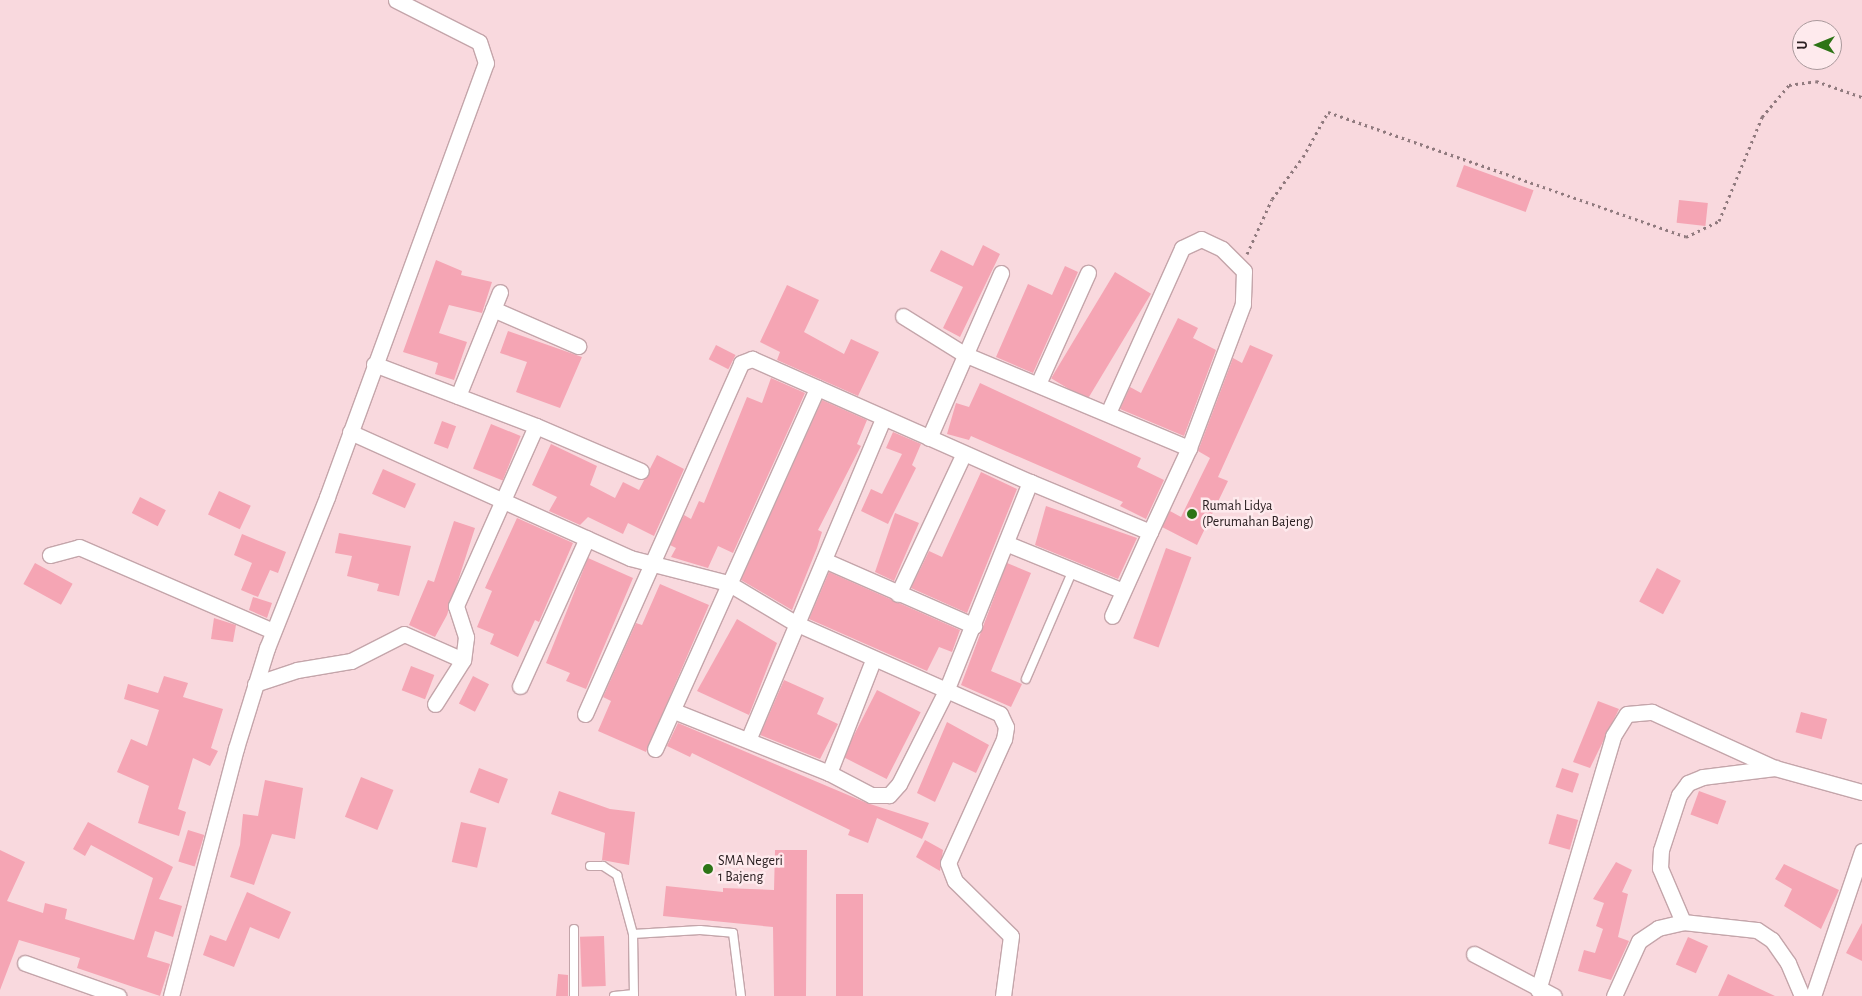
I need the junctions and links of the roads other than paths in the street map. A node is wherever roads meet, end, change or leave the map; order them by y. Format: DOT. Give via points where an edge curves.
graph roads {
  1 [pos="396,0"];
  2 [pos="1001,274"];
  3 [pos="1088,274"];
  4 [pos="500,292"];
  5 [pos="493,308"];
  6 [pos="903,316"];
  7 [pos="578,346"];
  8 [pos="964,354"];
  9 [pos="374,364"];
  10 [pos="1038,384"];
  11 [pos="817,388"];
  12 [pos="458,396"];
  13 [pos="1108,413"];
  14 [pos="883,419"];
  15 [pos="536,426"];
  16 [pos="350,432"];
  17 [pos="928,438"];
  18 [pos="1189,448"];
  19 [pos="964,455"];
  20 [pos="641,471"];
  21 [pos="1030,482"];
  22 [pos="503,502"];
  23 [pos="1150,532"];
  24 [pos="587,538"];
  25 [pos="1008,544"];
  26 [pos="50,555"];
  27 [pos="650,560"];
  28 [pos="824,560"];
  29 [pos="1073,570"];
  30 [pos="728,583"];
  31 [pos="1123,591"];
  32 [pos="898,594"];
  33 [pos="1112,616"];
  34 [pos="795,623"];
  35 [pos="974,626"];
  36 [pos="273,631"];
  37 [pos="463,660"];
  38 [pos="873,660"];
  39 [pos="1026,679"];
  40 [pos="255,684"];
  41 [pos="520,686"];
  42 [pos="946,691"];
  43 [pos="435,704"];
  44 [pos="674,711"];
  45 [pos="585,714"];
  46 [pos="748,740"];
  47 [pos="655,749"];
  48 [pos="1775,768"];
  49 [pos="829,772"];
  50 [pos="1862,792"];
  51 [pos="1862,851"];
  52 [pos="590,866"];
  53 [pos="1683,922"];
  54 [pos="574,929"];
  55 [pos="633,934"];
  56 [pos="1474,954"];
  57 [pos="25,963"];
  58 [pos="1538,990"];
  59 [pos="634,995"];
  60 [pos="118,996"];
  61 [pos="172,996"];
  62 [pos="574,996"];
  63 [pos="614,996"];
  64 [pos="741,996"];
  65 [pos="1003,996"];
  66 [pos="1554,996"];
  67 [pos="1614,996"];
  68 [pos="1802,996"];
  69 [pos="1813,996"];
  1 -- 9 [label="street" via="479,42 486,64"];
  2 -- 8 [label="street"];
  3 -- 10 [label="street"];
  4 -- 5 [label="street"];
  5 -- 7 [label="street"];
  5 -- 12 [label="street"];
  6 -- 8 [label="street"];
  8 -- 10 [label="street"];
  8 -- 17 [label="street"];
  9 -- 12 [label="street"];
  9 -- 16 [label="street"];
  10 -- 13 [label="street"];
  11 -- 14 [label="street"];
  11 -- 27 [label="street" via="759,360 744,360"];
  11 -- 30 [label="street"];
  12 -- 15 [label="street"];
  13 -- 18 [label="street"];
  13 -- 18 [label="street" via="1153,318 1176,256 1187,242 1209,242 1244,271 1241,313"];
  14 -- 17 [label="street"];
  14 -- 28 [label="street"];
  15 -- 20 [label="street"];
  15 -- 22 [label="street"];
  16 -- 22 [label="street"];
  16 -- 36 [label="street"];
  17 -- 19 [label="street"];
  18 -- 23 [label="street"];
  19 -- 21 [label="street"];
  19 -- 32 [label="street"];
  21 -- 23 [label="street"];
  21 -- 25 [label="street"];
  22 -- 24 [label="street"];
  22 -- 37 [label="street" via="456,606 466,637"];
  23 -- 31 [label="street"];
  24 -- 27 [label="street" via="630,558"];
  24 -- 41 [label="street"];
  25 -- 29 [label="street"];
  25 -- 35 [label="street"];
  26 -- 36 [label="street" via="79,547"];
  27 -- 30 [label="street"];
  27 -- 45 [label="street"];
  28 -- 32 [label="street"];
  28 -- 34 [label="street"];
  29 -- 31 [label="street"];
  29 -- 39 [label="lane"];
  30 -- 34 [label="street"];
  30 -- 44 [label="street"];
  31 -- 33 [label="street"];
  32 -- 35 [label="street"];
  34 -- 38 [label="street"];
  34 -- 46 [label="street"];
  35 -- 42 [label="street"];
  36 -- 40 [label="street"];
  37 -- 40 [label="street" via="404,634 352,661 297,670"];
  37 -- 43 [label="street"];
  38 -- 42 [label="street"];
  38 -- 49 [label="street"];
  40 -- 61 [label="street"];
  42 -- 49 [label="street" via="889,795 871,795"];
  42 -- 65 [label="street" via="988,706 1000,714 1006,727 948,864 954,881 1011,936"];
  44 -- 46 [label="street"];
  44 -- 47 [label="street"];
  46 -- 49 [label="street"];
  48 -- 50 [label="street"];
  48 -- 53 [label="street" via="1703,777 1688,783 1679,795 1661,850 1660,868"];
  48 -- 58 [label="street" via="1652,712 1627,714 1613,736"];
  51 -- 69 [label="street"];
  52 -- 55 [label="lane" via="603,866 617,875"];
  53 -- 67 [label="street" via="1658,928 1639,941"];
  53 -- 68 [label="street" via="1757,930 1772,940 1788,963"];
  54 -- 62 [label="lane"];
  55 -- 59 [label="lane"];
  55 -- 64 [label="lane" via="733,933"];
  56 -- 58 [label="street"];
  57 -- 60 [label="street"];
  58 -- 66 [label="street"];
  59 -- 63 [label="lane"];
}
